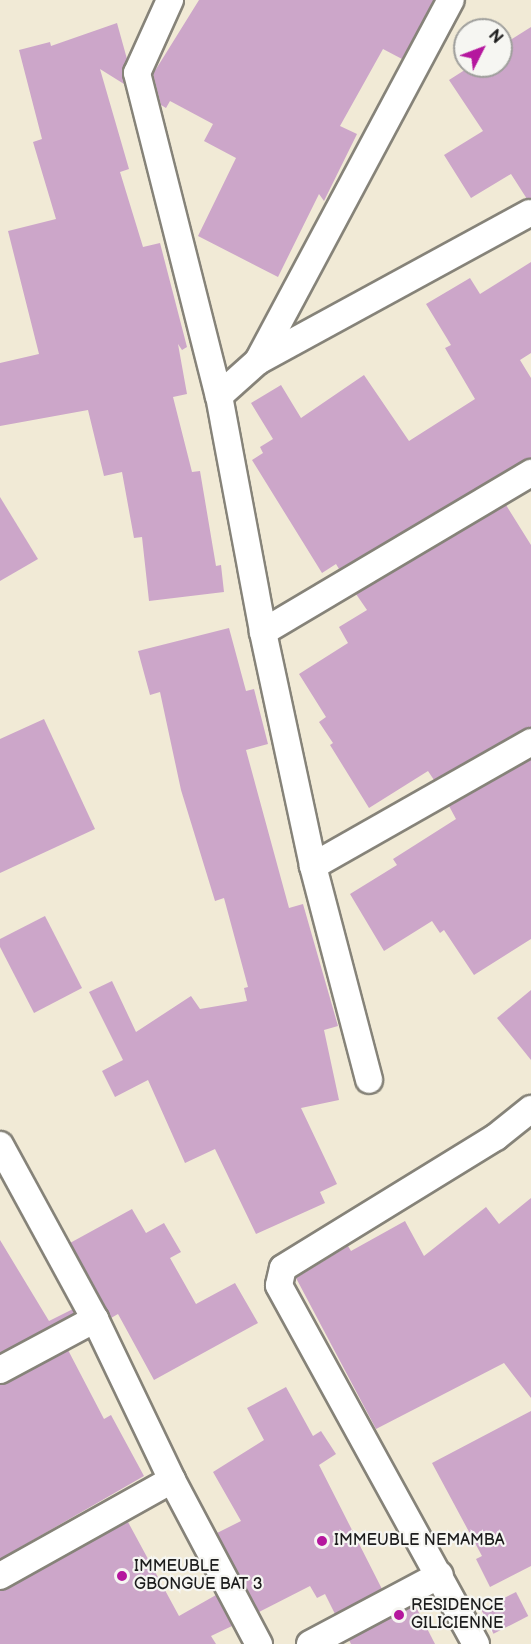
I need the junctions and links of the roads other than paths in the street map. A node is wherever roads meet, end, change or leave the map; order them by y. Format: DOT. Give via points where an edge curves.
graph roads {
  1 [pos="170,0"];
  2 [pos="452,0"];
  3 [pos="529,213"];
  4 [pos="258,361"];
  5 [pos="219,396"];
  6 [pos="531,473"];
  7 [pos="262,633"];
  8 [pos="531,742"];
  9 [pos="313,866"];
  10 [pos="369,1080"];
  11 [pos="531,1109"];
  12 [pos="0,1145"];
  13 [pos="95,1319"];
  14 [pos="0,1370"];
  15 [pos="172,1480"];
  16 [pos="440,1575"];
  17 [pos="0,1576"];
  18 [pos="259,1644"];
  19 [pos="310,1644"];
  20 [pos="476,1644"];
  1 -- 5 [label="street" via="137,73"];
  2 -- 4 [label="street"];
  3 -- 4 [label="street"];
  4 -- 5 [label="street"];
  5 -- 7 [label="street"];
  6 -- 7 [label="street"];
  7 -- 9 [label="street"];
  8 -- 9 [label="street"];
  9 -- 10 [label="street"];
  11 -- 16 [label="street" via="496,1137 283,1268 279,1285"];
  12 -- 13 [label="street"];
  13 -- 14 [label="street"];
  13 -- 15 [label="street"];
  15 -- 17 [label="street"];
  15 -- 18 [label="street"];
  16 -- 19 [label="street"];
  16 -- 20 [label="street"];
}
